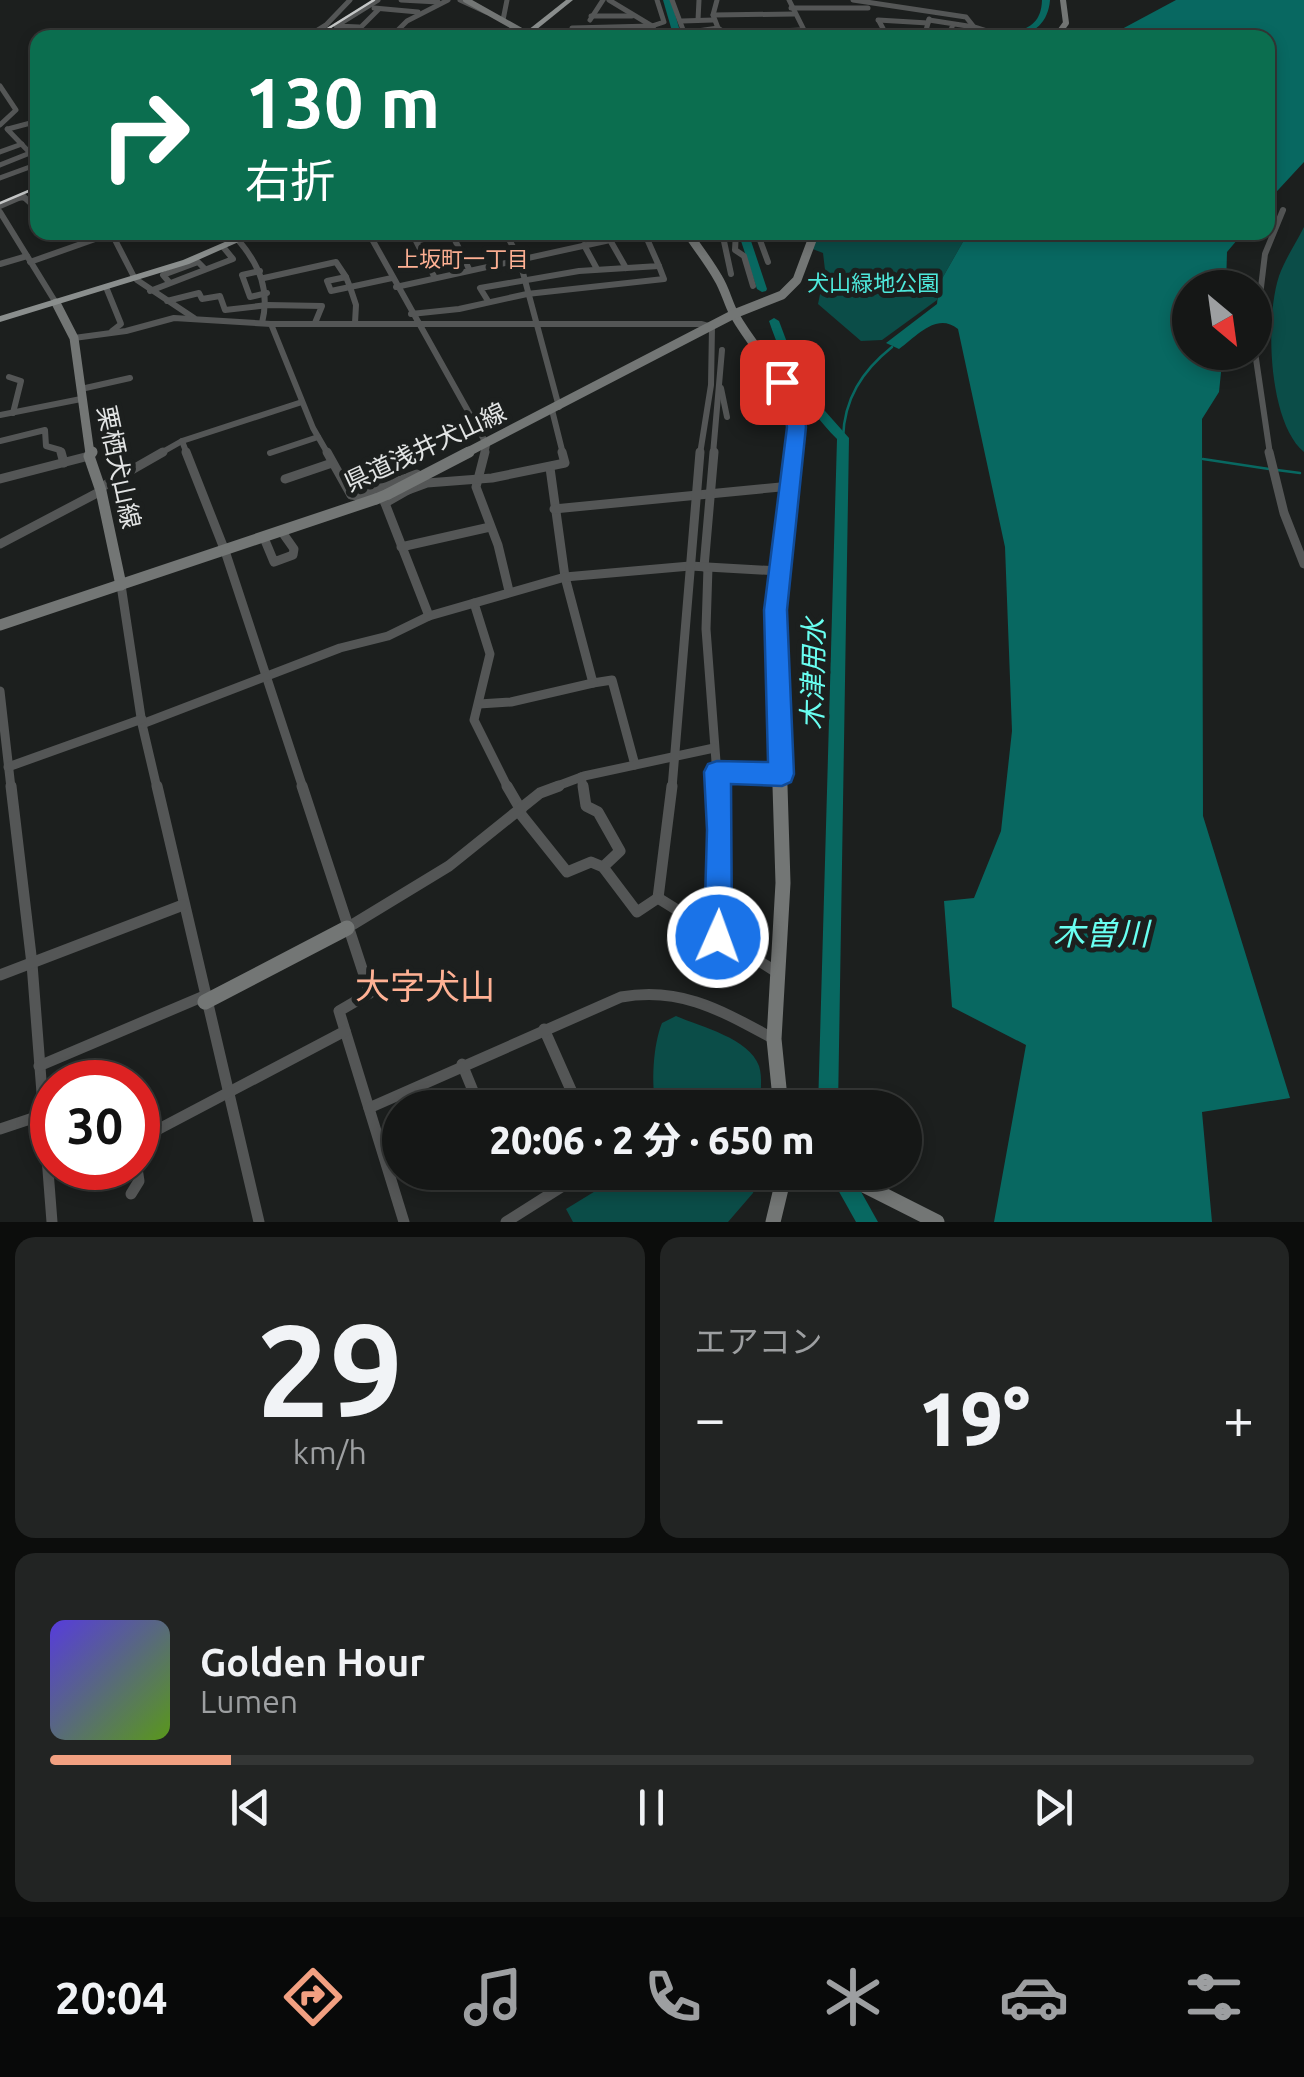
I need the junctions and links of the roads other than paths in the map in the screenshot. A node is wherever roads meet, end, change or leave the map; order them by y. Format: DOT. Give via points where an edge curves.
graph roads {
  1 [pos="350,0"];
  2 [pos="378,0"];
  3 [pos="400,0"];
  4 [pos="466,0"];
  5 [pos="508,0"];
  6 [pos="570,0"];
  7 [pos="606,0"];
  8 [pos="656,0"];
  9 [pos="672,0"];
  10 [pos="698,0"];
  11 [pos="717,0"];
  12 [pos="789,0"];
  13 [pos="853,0"];
  14 [pos="1062,0"];
  15 [pos="443,1"];
  16 [pos="837,3"];
  17 [pos="877,6"];
  18 [pos="369,7"];
  19 [pos="379,9"];
  20 [pos="793,11"];
  21 [pos="421,12"];
  22 [pos="932,12"];
  23 [pos="747,15"];
  24 [pos="591,16"];
  25 [pos="635,16"];
  26 [pos="713,17"];
  27 [pos="503,20"];
  28 [pos="698,20"];
  29 [pos="878,20"];
  30 [pos="682,21"];
  31 [pos="928,21"];
  32 [pos="326,25"];
  33 [pos="652,26"];
  34 [pos="586,27"];
  35 [pos="974,27"];
  36 [pos="714,28"];
  37 [pos="318,30"];
  38 [pos="325,30"];
  39 [pos="350,30"];
  40 [pos="359,30"];
  41 [pos="400,30"];
  42 [pos="519,30"];
  43 [pos="535,30"];
  44 [pos="572,30"];
  45 [pos="654,30"];
  46 [pos="684,30"];
  47 [pos="706,30"];
  48 [pos="718,30"];
  49 [pos="754,30"];
  50 [pos="801,30"];
  51 [pos="884,30"];
  52 [pos="926,30"];
  53 [pos="985,30"];
  54 [pos="1060,30"];
  55 [pos="0,86"];
  56 [pos="4,99"];
  57 [pos="16,110"];
  58 [pos="28,124"];
  59 [pos="2,128"];
  60 [pos="22,144"];
  61 [pos="0,152"];
  62 [pos="30,152"];
  63 [pos="30,158"];
  64 [pos="30,160"];
  65 [pos="0,165"];
  66 [pos="0,178"];
  67 [pos="30,203"];
  68 [pos="1283,210"];
  69 [pos="0,212"];
  70 [pos="1275,230"];
  71 [pos="91,240"];
  72 [pos="117,240"];
  73 [pos="243,240"];
  74 [pos="373,240"];
  75 [pos="420,240"];
  76 [pos="454,240"];
  77 [pos="510,240"];
  78 [pos="648,240"];
  79 [pos="691,240"];
  80 [pos="724,240"];
  81 [pos="738,240"];
  82 [pos="760,240"];
  83 [pos="813,240"];
  84 [pos="1271,240"];
  85 [pos="239,242"];
  86 [pos="584,245"];
  87 [pos="224,248"];
  88 [pos="519,258"];
  89 [pos="28,259"];
  90 [pos="768,262"];
  91 [pos="0,264"];
  92 [pos="659,266"];
  93 [pos="626,268"];
  94 [pos="470,269"];
  95 [pos="597,270"];
  96 [pos="1263,270"];
  97 [pos="262,274"];
  98 [pos="731,274"];
  99 [pos="346,277"];
  100 [pos="392,278"];
  101 [pos="435,278"];
  102 [pos="524,280"];
  103 [pos="753,286"];
  104 [pos="106,287"];
  105 [pos="396,287"];
  106 [pos="350,288"];
  107 [pos="150,290"];
  108 [pos="267,293"];
  109 [pos="527,294"];
  110 [pos="166,302"];
  111 [pos="488,302"];
  112 [pos="56,303"];
  113 [pos="268,305"];
  114 [pos="734,314"];
  115 [pos="0,319"];
  116 [pos="414,319"];
  117 [pos="196,320"];
  118 [pos="267,323"];
  119 [pos="316,323"];
  120 [pos="355,323"];
  121 [pos="538,324"];
  122 [pos="712,328"];
  123 [pos="112,331"];
  124 [pos="74,338"];
  125 [pos="722,350"];
  126 [pos="1257,370"];
  127 [pos="9,377"];
  128 [pos="130,378"];
  129 [pos="715,387"];
  130 [pos="81,394"];
  131 [pos="302,402"];
  132 [pos="556,408"];
  133 [pos="13,413"];
  134 [pos="220,413"];
  135 [pos="0,415"];
  136 [pos="726,417"];
  137 [pos="225,426"];
  138 [pos="318,437"];
  139 [pos="0,441"];
  140 [pos="182,441"];
  141 [pos="487,444"];
  142 [pos="270,453"];
  143 [pos="89,456"];
  144 [pos="485,459"];
  145 [pos="64,463"];
  146 [pos="332,463"];
  147 [pos="550,468"];
  148 [pos="0,476"];
  149 [pos="424,476"];
  150 [pos="500,476"];
  151 [pos="476,478"];
  152 [pos="286,479"];
  153 [pos="791,486"];
  154 [pos="379,489"];
  155 [pos="101,490"];
  156 [pos="408,490"];
  157 [pos="709,492"];
  158 [pos="696,494"];
  159 [pos="385,502"];
  160 [pos="554,510"];
  161 [pos="490,527"];
  162 [pos="282,532"];
  163 [pos="264,538"];
  164 [pos="0,544"];
  165 [pos="401,547"];
  166 [pos="225,551"];
  167 [pos="1304,564"];
  168 [pos="690,566"];
  169 [pos="706,567"];
  170 [pos="779,571"];
  171 [pos="565,577"];
  172 [pos="121,585"];
  173 [pos="509,591"];
  174 [pos="474,603"];
  175 [pos="430,616"];
  176 [pos="0,625"];
  177 [pos="264,676"];
  178 [pos="592,684"];
  179 [pos="0,691"];
  180 [pos="479,704"];
  181 [pos="142,721"];
  182 [pos="714,748"];
  183 [pos="675,756"];
  184 [pos="634,766"];
  185 [pos="5,767"];
  186 [pos="717,772"];
  187 [pos="782,774"];
  188 [pos="581,778"];
  189 [pos="520,811"];
  190 [pos="603,867"];
  191 [pos="658,898"];
  192 [pos="183,905"];
  193 [pos="346,928"];
  194 [pos="718,937"];
  195 [pos="32,964"];
  196 [pos="776,970"];
  197 [pos="0,976"];
  198 [pos="205,998"];
  199 [pos="544,1029"];
  200 [pos="346,1031"];
  201 [pos="774,1039"];
  202 [pos="39,1060"];
  203 [pos="54,1060"];
  204 [pos="462,1064"];
  205 [pos="473,1090"];
  206 [pos="571,1090"];
  207 [pos="780,1090"];
  208 [pos="228,1095"];
  209 [pos="369,1108"];
  210 [pos="30,1119"];
  211 [pos="0,1128"];
  212 [pos="160,1129"];
  213 [pos="49,1190"];
  214 [pos="133,1190"];
  215 [pos="557,1190"];
  216 [pos="781,1190"];
  217 [pos="874,1190"];
  218 [pos="131,1194"];
  219 [pos="52,1222"];
  220 [pos="259,1222"];
  221 [pos="404,1222"];
  222 [pos="506,1222"];
  223 [pos="773,1222"];
  224 [pos="937,1222"];
  1 -- 32 [label="street"];
  2 -- 18 [label="street"];
  3 -- 15 [label="street"];
  4 -- 27 [label="main road"];
  5 -- 27 [label="street"];
  6 -- 43 [label="main road"];
  7 -- 24 [label="street"];
  7 -- 25 [label="street"];
  8 -- 33 [label="street" via="664,22"];
  9 -- 30 [label="street"];
  10 -- 28 [label="street"];
  11 -- 26 [label="street"];
  12 -- 20 [label="street"];
  13 -- 17 [label="street"];
  14 -- 54 [label="main road" via="1066,22"];
  15 -- 21 [label="street"];
  16 -- 17 [label="street"];
  16 -- 20 [label="street"];
  17 -- 22 [label="street"];
  17 -- 29 [label="street"];
  18 -- 19 [label="street"];
  18 -- 39 [label="street" via="336,26"];
  19 -- 21 [label="street"];
  19 -- 40 [label="street"];
  20 -- 23 [label="street"];
  20 -- 50 [label="street"];
  21 -- 41 [label="street"];
  22 -- 31 [label="street"];
  22 -- 35 [label="street" via="966,17"];
  23 -- 26 [label="street"];
  23 -- 49 [label="street"];
  24 -- 25 [label="street"];
  24 -- 34 [label="street"];
  25 -- 33 [label="street"];
  26 -- 28 [label="street"];
  26 -- 36 [label="street"];
  27 -- 42 [label="main road"];
  28 -- 30 [label="street"];
  29 -- 31 [label="street"];
  29 -- 51 [label="street"];
  30 -- 46 [label="street"];
  31 -- 35 [label="street"];
  31 -- 52 [label="street"];
  32 -- 37 [label="street"];
  32 -- 38 [label="street"];
  33 -- 34 [label="street"];
  33 -- 45 [label="street"];
  34 -- 44 [label="street"];
  35 -- 53 [label="street"];
  36 -- 47 [label="street"];
  36 -- 48 [label="street"];
  55 -- 56 [label="street"];
  56 -- 57 [label="street"];
  57 -- 58 [label="street"];
  57 -- 59 [label="street"];
  58 -- 59 [label="street"];
  59 -- 60 [label="street"];
  60 -- 61 [label="street"];
  60 -- 62 [label="street"];
  63 -- 65 [label="street"];
  64 -- 66 [label="street"];
  67 -- 69 [label="street" via="23,196"];
  68 -- 70 [label="street"];
  69 -- 89 [label="street"];
  71 -- 89 [label="street"];
  72 -- 107 [label="street" via="135,278"];
  73 -- 85 [label="main road"];
  74 -- 100 [label="street"];
  75 -- 101 [label="street"];
  76 -- 94 [label="street"];
  77 -- 88 [label="street"];
  78 -- 92 [label="street"];
  79 -- 114 [label="main road"];
  80 -- 98 [label="street"];
  81 -- 103 [label="street" via="734,248 744,256"];
  82 -- 90 [label="street"];
  83 -- 114 [label="main road, 県道浅井犬山線" via="788,294"];
  84 -- 96 [label="street"];
  85 -- 87 [label="main road"];
  85 -- 97 [label="street"];
  86 -- 88 [label="street"];
  86 -- 93 [label="street" via="610,240"];
  86 -- 95 [label="street"];
  87 -- 104 [label="main road"];
  87 -- 107 [label="street" via="233,259"];
  88 -- 94 [label="street"];
  88 -- 102 [label="street"];
  89 -- 91 [label="street"];
  89 -- 112 [label="street"];
  92 -- 93 [label="street"];
  92 -- 109 [label="street" via="664,279"];
  93 -- 95 [label="street"];
  94 -- 101 [label="street"];
  95 -- 102 [label="street"];
  97 -- 99 [label="street" via="336,262"];
  97 -- 108 [label="street"];
  97 -- 108 [label="street" via="242,275 250,297"];
  99 -- 106 [label="street"];
  99 -- 106 [label="street" via="328,282 331,291"];
  100 -- 105 [label="street"];
  100 -- 106 [label="street"];
  101 -- 105 [label="street"];
  102 -- 109 [label="street"];
  102 -- 111 [label="street" via="480,288"];
  104 -- 112 [label="main road"];
  104 -- 123 [label="street" via="121,324"];
  105 -- 116 [label="street"];
  106 -- 120 [label="street" via="358,306"];
  107 -- 110 [label="street"];
  108 -- 113 [label="street"];
  109 -- 111 [label="street"];
  109 -- 121 [label="street"];
  110 -- 113 [label="street" via="199,292 202,300 220,296 225,310"];
  110 -- 117 [label="street"];
  111 -- 116 [label="street"];
  112 -- 115 [label="main road"];
  112 -- 124 [label="main road, 栗栖犬山線"];
  113 -- 118 [label="street"];
  113 -- 119 [label="street" via="322,306"];
  114 -- 122 [label="main road, 県道浅井犬山線"];
  114 -- 153 [label="main road" via="793,405"];
  116 -- 120 [label="street"];
  116 -- 121 [label="street"];
  116 -- 141 [label="street"];
  117 -- 118 [label="street"];
  117 -- 123 [label="street" via="168,318"];
  118 -- 119 [label="street"];
  118 -- 131 [label="street"];
  119 -- 120 [label="street"];
  121 -- 122 [label="street"];
  121 -- 132 [label="street"];
  122 -- 129 [label="street"];
  122 -- 132 [label="main road, 県道浅井犬山線"];
  123 -- 124 [label="street"];
  124 -- 130 [label="main road, 栗栖犬山線"];
  125 -- 129 [label="street"];
  126 -- 167 [label="street" via="1273,470"];
  127 -- 133 [label="street" via="21,381"];
  128 -- 130 [label="street"];
  129 -- 136 [label="street" via="723,388"];
  129 -- 157 [label="street"];
  129 -- 158 [label="street" via="703,419"];
  130 -- 133 [label="street"];
  130 -- 143 [label="main road, 栗栖犬山線"];
  131 -- 137 [label="street"];
  131 -- 138 [label="street"];
  132 -- 141 [label="main road, 県道浅井犬山線"];
  132 -- 147 [label="street" via="566,460"];
  133 -- 135 [label="street"];
  134 -- 137 [label="street"];
  137 -- 140 [label="street"];
  138 -- 142 [label="street"];
  138 -- 146 [label="street"];
  139 -- 145 [label="street" via="45,430 46,446 60,450"];
  140 -- 155 [label="street"];
  140 -- 166 [label="street"];
  141 -- 144 [label="street"];
  141 -- 149 [label="main road, 県道浅井犬山線"];
  143 -- 145 [label="street"];
  143 -- 155 [label="main road, 栗栖犬山線"];
  144 -- 150 [label="street"];
  144 -- 151 [label="street"];
  145 -- 148 [label="street"];
  146 -- 152 [label="street"];
  146 -- 154 [label="street" via="352,497"];
  147 -- 150 [label="street"];
  147 -- 160 [label="street"];
  149 -- 154 [label="street"];
  149 -- 156 [label="street"];
  149 -- 162 [label="main road, 県道浅井犬山線, bridge"];
  150 -- 151 [label="street"];
  151 -- 156 [label="street"];
  151 -- 161 [label="street"];
  153 -- 157 [label="street"];
  153 -- 170 [label="main road"];
  154 -- 159 [label="street"];
  155 -- 164 [label="street"];
  155 -- 172 [label="main road, 栗栖犬山線"];
  156 -- 159 [label="street"];
  157 -- 158 [label="street"];
  157 -- 169 [label="street"];
  158 -- 160 [label="street"];
  158 -- 168 [label="street"];
  159 -- 165 [label="street"];
  160 -- 171 [label="street"];
  161 -- 165 [label="street"];
  161 -- 173 [label="street"];
  162 -- 163 [label="main road, 県道浅井犬山線"];
  162 -- 163 [label="street" via="293,555 274,562"];
  163 -- 166 [label="main road, 県道浅井犬山線"];
  165 -- 175 [label="street"];
  166 -- 172 [label="main road, 県道浅井犬山線"];
  166 -- 177 [label="street"];
  168 -- 169 [label="street"];
  168 -- 171 [label="street"];
  168 -- 183 [label="street"];
  169 -- 170 [label="street"];
  169 -- 182 [label="street"];
  170 -- 187 [label="main road"];
  171 -- 173 [label="street"];
  171 -- 178 [label="street"];
  172 -- 176 [label="main road, 県道浅井犬山線"];
  172 -- 181 [label="street"];
  173 -- 174 [label="street"];
  174 -- 175 [label="street"];
  174 -- 180 [label="street" via="490,654"];
  175 -- 177 [label="street"];
  177 -- 181 [label="street"];
  177 -- 193 [label="street"];
  178 -- 180 [label="street"];
  178 -- 184 [label="street" via="612,680"];
  179 -- 185 [label="street"];
  180 -- 189 [label="street" via="474,720 482,742"];
  181 -- 185 [label="street"];
  181 -- 192 [label="street"];
  182 -- 183 [label="street"];
  182 -- 186 [label="street"];
  183 -- 184 [label="street"];
  183 -- 191 [label="street"];
  184 -- 188 [label="street"];
  185 -- 195 [label="street"];
  186 -- 187 [label="street"];
  186 -- 194 [label="street"];
  187 -- 196 [label="main road"];
  188 -- 189 [label="street" via="540,792"];
  188 -- 190 [label="street" via="586,806 598,812 620,851"];
  189 -- 190 [label="street" via="567,872 591,862"];
  189 -- 193 [label="street" via="449,866"];
  190 -- 191 [label="street" via="637,912"];
  191 -- 194 [label="street"];
  192 -- 195 [label="street"];
  192 -- 198 [label="street"];
  193 -- 198 [label="main road"];
  193 -- 200 [label="street" via="370,992 339,1011"];
  194 -- 196 [label="street"];
  195 -- 197 [label="street"];
  195 -- 202 [label="street"];
  196 -- 201 [label="main road"];
  198 -- 203 [label="street"];
  198 -- 208 [label="street"];
  199 -- 201 [label="street" via="621,996 662,990 707,1001"];
  199 -- 204 [label="street"];
  199 -- 206 [label="street"];
  200 -- 208 [label="street"];
  200 -- 209 [label="street"];
  201 -- 207 [label="main road"];
  204 -- 205 [label="street"];
  204 -- 209 [label="street"];
  208 -- 212 [label="street"];
  208 -- 220 [label="street"];
  209 -- 221 [label="street"];
  210 -- 211 [label="street"];
  213 -- 219 [label="street"];
  214 -- 218 [label="street"];
  215 -- 222 [label="street"];
  216 -- 223 [label="main road"];
  217 -- 224 [label="main road"];
}
